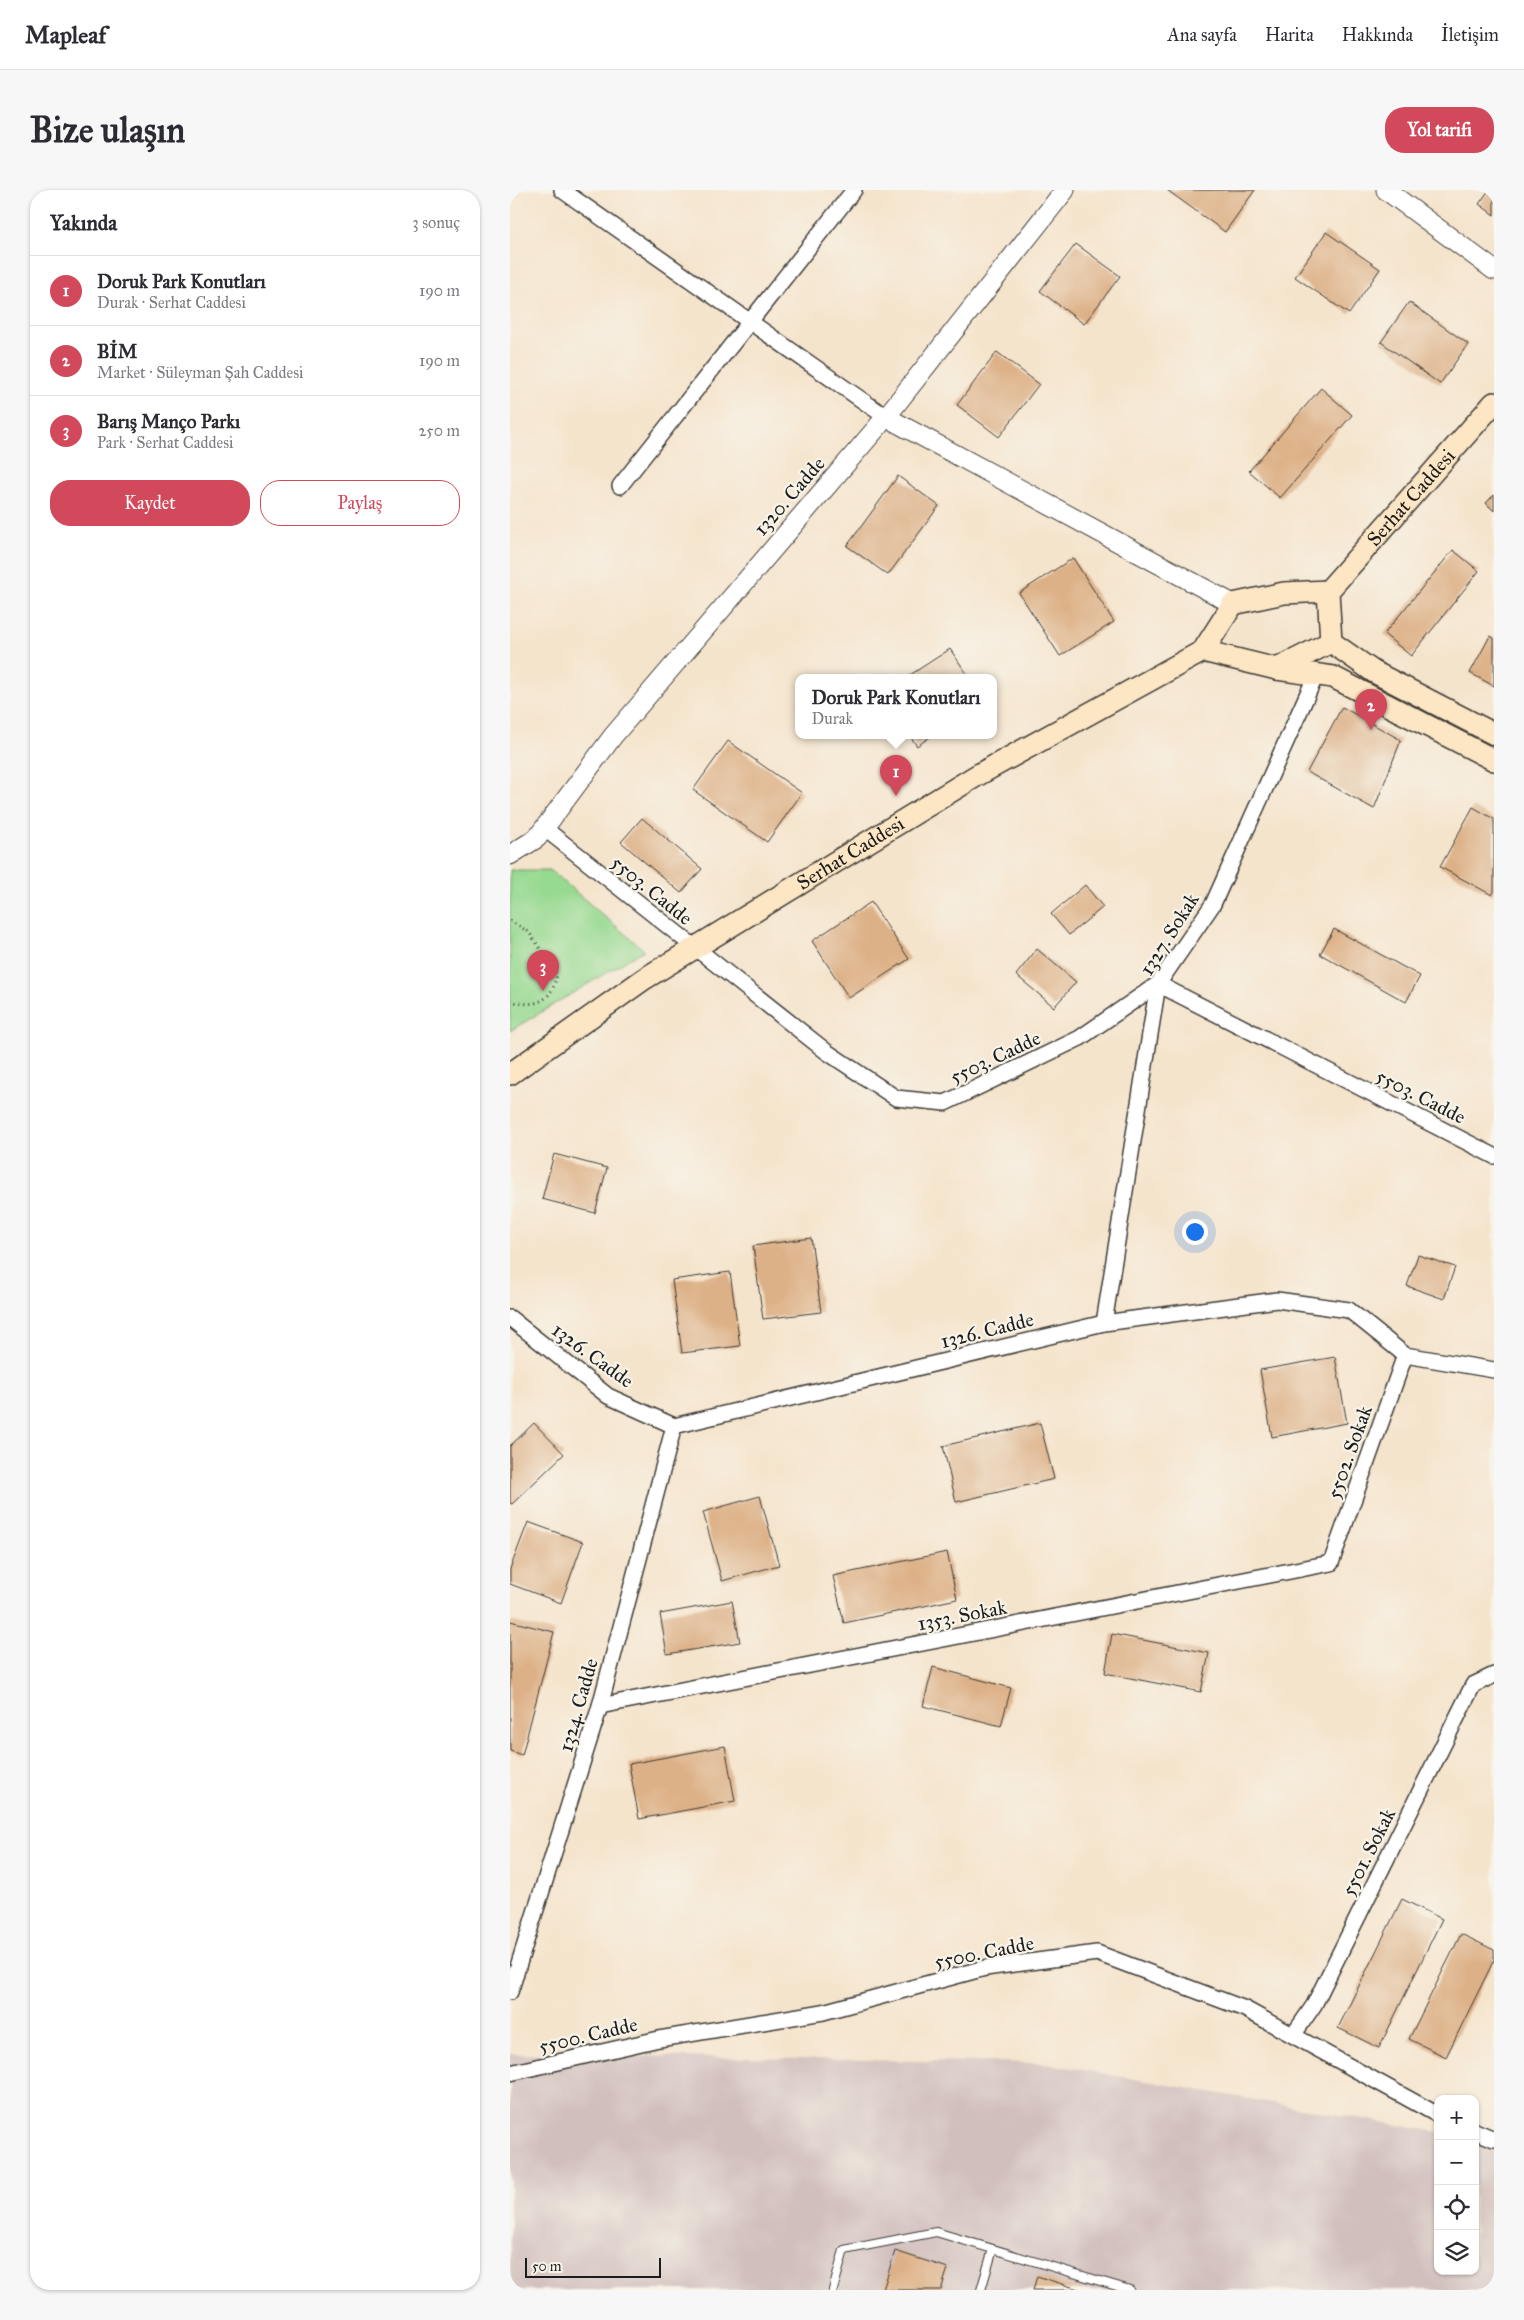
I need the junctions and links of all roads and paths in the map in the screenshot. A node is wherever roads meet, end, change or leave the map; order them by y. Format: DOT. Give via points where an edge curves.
graph roads {
  1 [pos="562,190"];
  2 [pos="854,190"];
  3 [pos="1065,190"];
  4 [pos="1386,190"];
  5 [pos="1494,270"];
  6 [pos="749,323"];
  7 [pos="1494,403"];
  8 [pos="886,418"];
  9 [pos="620,486"];
  10 [pos="1328,591"];
  11 [pos="1233,604"];
  12 [pos="1330,642"];
  13 [pos="1203,650"];
  14 [pos="1277,669"];
  15 [pos="1325,675"];
  16 [pos="1494,734"];
  17 [pos="1494,760"];
  18 [pos="544,828"];
  19 [pos="510,856"];
  20 [pos="510,921"];
  21 [pos="694,949"];
  22 [pos="1158,984"];
  23 [pos="510,1001"];
  24 [pos="510,1074"];
  25 [pos="1494,1156"];
  26 [pos="510,1318"];
  27 [pos="1104,1323"];
  28 [pos="1405,1355"];
  29 [pos="1494,1370"];
  30 [pos="674,1426"];
  31 [pos="1331,1563"];
  32 [pos="1494,1675"];
  33 [pos="600,1706"];
  34 [pos="510,1992"];
  35 [pos="1294,2034"];
  36 [pos="510,2073"];
  37 [pos="1434,2113"];
  38 [pos="1479,2133"];
  39 [pos="1494,2139"];
  40 [pos="993,2249"];
  41 [pos="833,2290"];
  42 [pos="981,2290"];
  43 [pos="1130,2290"];
  1 -- 6 [label="street"];
  2 -- 6 [label="street"];
  3 -- 8 [label="street, 1320. Cadde"];
  4 -- 5 [label="street"];
  6 -- 8 [label="street"];
  6 -- 9 [label="street"];
  7 -- 10 [label="main road, Serhat Caddesi"];
  8 -- 11 [label="street"];
  8 -- 18 [label="street, 1320. Cadde" via="613,736"];
  10 -- 11 [label="main road" via="1284,593"];
  10 -- 12 [label="main road"];
  11 -- 13 [label="main road, Serhat Caddesi"];
  12 -- 14 [label="main road"];
  12 -- 16 [label="main road" via="1374,672"];
  13 -- 14 [label="main road"];
  13 -- 21 [label="main road, Serhat Caddesi" via="976,776"];
  14 -- 15 [label="main road"];
  15 -- 17 [label="main road"];
  15 -- 22 [label="street, 1327. Sokak" via="1213,904"];
  18 -- 19 [label="street, 1320. Cadde" via="536,838"];
  18 -- 21 [label="street, 5503. Cadde"];
  20 -- 23 [label="path" via="529,932 557,974 555,985 546,999 527,1006"];
  21 -- 22 [label="street, 5503. Cadde" via="827,1052 896,1098 945,1102 1080,1038"];
  21 -- 24 [label="main road, Serhat Caddesi" via="644,979"];
  22 -- 25 [label="street, 5503. Cadde"];
  22 -- 27 [label="street, 1327. Sokak"];
  26 -- 30 [label="street, 1326. Cadde" via="608,1396"];
  27 -- 28 [label="street, 1326. Cadde" via="1277,1300 1349,1310"];
  27 -- 30 [label="street, 1326. Cadde"];
  28 -- 29 [label="street, 1326. Cadde"];
  28 -- 31 [label="street, 5502. Sokak"];
  30 -- 33 [label="street, 1324. Cadde"];
  31 -- 33 [label="street, 1353. Sokak"];
  32 -- 35 [label="street, 5501. Sokak" via="1474,1685 1314,2005"];
  33 -- 34 [label="street, 1324. Cadde"];
  35 -- 36 [label="street, 5500. Cadde" via="1245,2009 1097,1953 986,1968 823,2012 659,2039"];
  35 -- 37 [label="street, 5500. Cadde"];
  38 -- 39 [label="street"];
  40 -- 41 [label="lane" via="936,2232 844,2250"];
  40 -- 42 [label="lane"];
  40 -- 43 [label="lane"];
}
